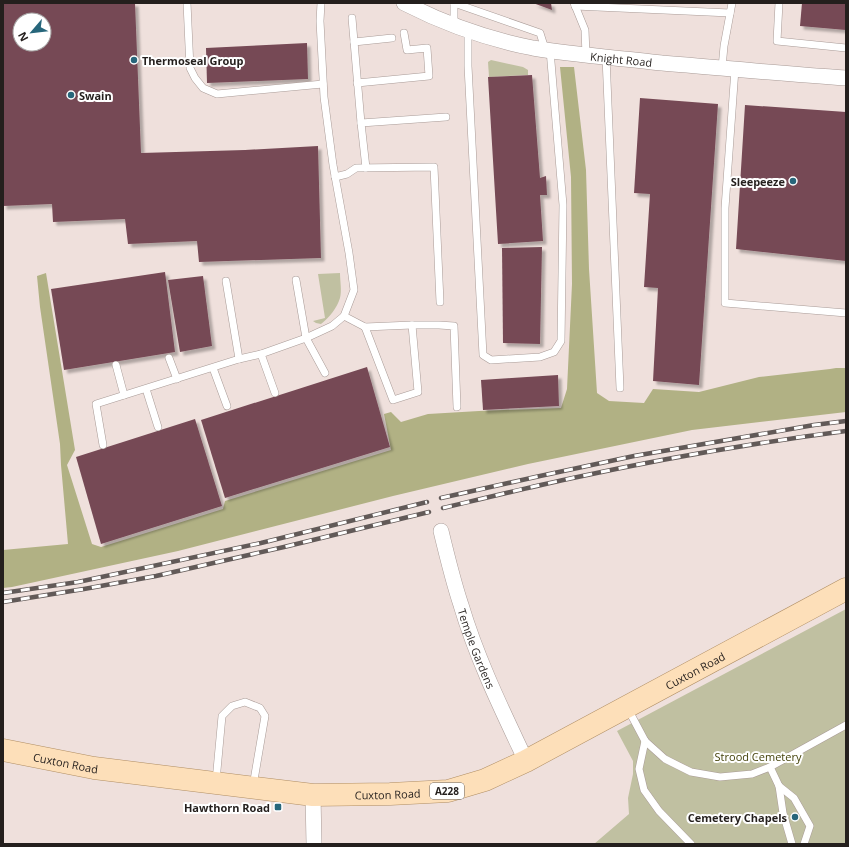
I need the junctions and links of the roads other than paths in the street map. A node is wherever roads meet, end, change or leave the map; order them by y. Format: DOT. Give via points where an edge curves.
graph roads {
  1 [pos="187,3"];
  2 [pos="321,3"];
  3 [pos="404,3"];
  4 [pos="454,3"];
  5 [pos="732,3"];
  6 [pos="779,3"];
  7 [pos="575,5"];
  8 [pos="730,12"];
  9 [pos="352,18"];
  10 [pos="461,28"];
  11 [pos="404,33"];
  12 [pos="392,38"];
  13 [pos="354,42"];
  14 [pos="846,48"];
  15 [pos="548,50"];
  16 [pos="586,55"];
  17 [pos="606,57"];
  18 [pos="729,68"];
  19 [pos="846,78"];
  20 [pos="357,83"];
  21 [pos="323,84"];
  22 [pos="446,118"];
  23 [pos="360,123"];
  24 [pos="366,168"];
  25 [pos="335,177"];
  26 [pos="296,280"];
  27 [pos="226,281"];
  28 [pos="440,302"];
  29 [pos="846,313"];
  30 [pos="344,316"];
  31 [pos="412,325"];
  32 [pos="365,327"];
  33 [pos="306,338"];
  34 [pos="261,354"];
  35 [pos="169,358"];
  36 [pos="239,360"];
  37 [pos="116,365"];
  38 [pos="213,368"];
  39 [pos="325,373"];
  40 [pos="177,379"];
  41 [pos="620,388"];
  42 [pos="146,389"];
  43 [pos="275,394"];
  44 [pos="124,395"];
  45 [pos="227,406"];
  46 [pos="457,407"];
  47 [pos="158,427"];
  48 [pos="103,445"];
  49 [pos="441,531"];
  50 [pos="846,589"];
  51 [pos="627,707"];
  52 [pos="846,725"];
  53 [pos="645,741"];
  54 [pos="3,750"];
  55 [pos="526,761"];
  56 [pos="770,767"];
  57 [pos="216,783"];
  58 [pos="779,786"];
  59 [pos="253,788"];
  60 [pos="313,795"];
  61 [pos="314,844"];
  62 [pos="691,844"];
  63 [pos="792,844"];
  64 [pos="804,844"];
  1 -- 21 [label="lane" via="190,68 203,88 217,94"];
  2 -- 21 [label="lane"];
  3 -- 10 [label="street, Knight Road"];
  4 -- 10 [label="lane"];
  4 -- 15 [label="lane" via="540,33"];
  5 -- 8 [label="lane"];
  6 -- 14 [label="lane" via="777,41"];
  7 -- 8 [label="lane"];
  7 -- 16 [label="lane" via="585,30"];
  8 -- 18 [label="lane" via="724,46"];
  9 -- 13 [label="lane"];
  10 -- 15 [label="street, Knight Road"];
  10 -- 15 [label="lane" via="468,66 483,355 491,360 540,357 554,352 561,341 563,205"];
  11 -- 20 [label="lane" via="407,50 427,48 429,76"];
  12 -- 13 [label="lane"];
  13 -- 20 [label="lane"];
  15 -- 16 [label="street, Knight Road"];
  16 -- 17 [label="street, Knight Road"];
  17 -- 18 [label="street, Knight Road"];
  17 -- 41 [label="lane"];
  18 -- 19 [label="street, Knight Road"];
  18 -- 29 [label="lane" via="725,303"];
  20 -- 23 [label="lane"];
  21 -- 25 [label="lane"];
  22 -- 23 [label="lane"];
  23 -- 24 [label="lane"];
  24 -- 25 [label="lane" via="356,168"];
  24 -- 28 [label="lane" via="434,167"];
  25 -- 30 [label="lane" via="354,290"];
  26 -- 33 [label="lane"];
  27 -- 36 [label="lane"];
  30 -- 32 [label="lane"];
  30 -- 33 [label="lane" via="332,326"];
  31 -- 32 [label="lane"];
  31 -- 32 [label="lane" via="418,392 393,400"];
  31 -- 46 [label="lane" via="454,326"];
  33 -- 34 [label="lane"];
  33 -- 39 [label="lane"];
  34 -- 36 [label="lane"];
  34 -- 43 [label="lane"];
  35 -- 40 [label="lane"];
  36 -- 38 [label="lane"];
  37 -- 44 [label="lane"];
  38 -- 40 [label="lane"];
  38 -- 45 [label="lane"];
  40 -- 42 [label="lane"];
  42 -- 44 [label="lane"];
  42 -- 47 [label="lane"];
  44 -- 48 [label="lane" via="96,404"];
  49 -- 55 [label="street, Temple Gardens" via="467,624 486,674"];
  50 -- 51 [label="main road, Cuxton Road / A228"];
  51 -- 53 [label="lane"];
  51 -- 55 [label="main road, Cuxton Road / A228"];
  52 -- 56 [label="lane"];
  53 -- 56 [label="lane" via="665,758 692,772 720,777 752,774"];
  53 -- 62 [label="lane" via="639,769 644,790 659,811"];
  54 -- 57 [label="main road, Cuxton Road / A228" via="94,768"];
  55 -- 60 [label="main road, Cuxton Road / A228" via="486,780 448,791"];
  56 -- 58 [label="lane"];
  57 -- 59 [label="main road, Cuxton Road / A228"];
  57 -- 59 [label="lane" via="222,716 232,706 245,702 260,708 265,716"];
  58 -- 63 [label="lane" via="783,814"];
  58 -- 64 [label="lane" via="794,798 810,826"];
  59 -- 60 [label="main road, Cuxton Road / A228"];
  60 -- 61 [label="street"];
}
